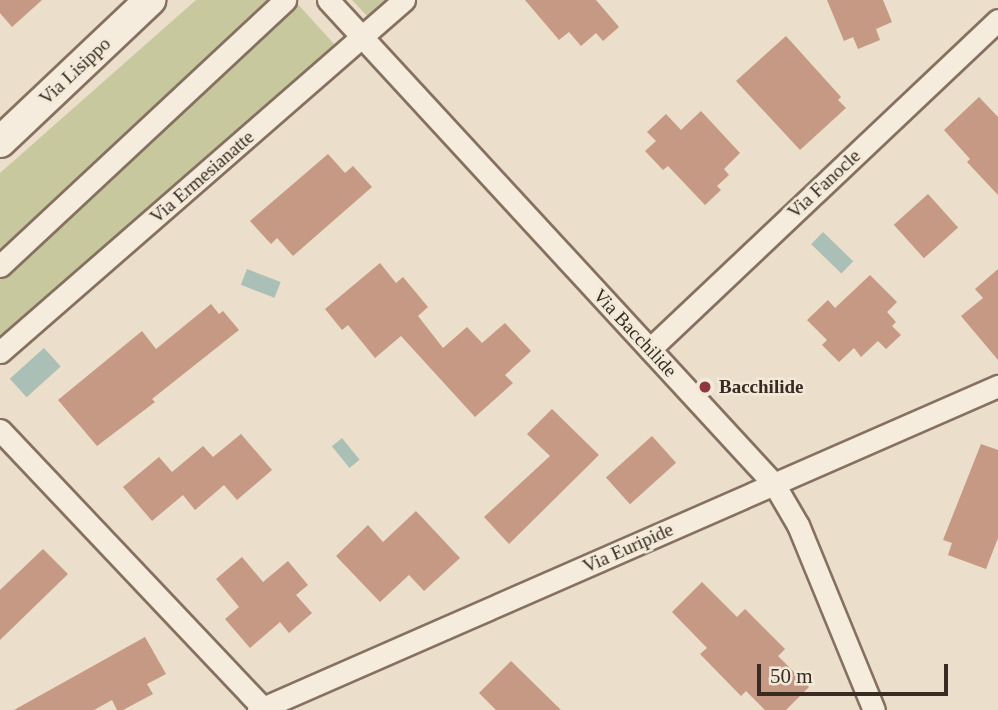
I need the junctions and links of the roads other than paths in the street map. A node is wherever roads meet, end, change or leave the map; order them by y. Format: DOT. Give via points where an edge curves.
graph roads {
  1 [pos="150,0"];
  2 [pos="285,0"];
  3 [pos="328,0"];
  4 [pos="404,0"];
  5 [pos="998,20"];
  6 [pos="362,38"];
  7 [pos="0,142"];
  8 [pos="0,266"];
  9 [pos="650,349"];
  10 [pos="0,352"];
  11 [pos="998,386"];
  12 [pos="0,430"];
  13 [pos="774,484"];
  14 [pos="261,709"];
  15 [pos="874,710"];
  1 -- 7 [label="street, Via Lisippo"];
  2 -- 8 [label="street"];
  3 -- 6 [label="street, Via Bacchilide"];
  4 -- 6 [label="street, Via Ermesianatte"];
  5 -- 9 [label="street, Via Fanocle"];
  6 -- 9 [label="street, Via Bacchilide"];
  6 -- 10 [label="street, Via Ermesianatte"];
  9 -- 13 [label="street, Via Bacchilide"];
  11 -- 13 [label="street, Via Euripide"];
  12 -- 14 [label="street"];
  13 -- 14 [label="street, Via Euripide"];
  13 -- 15 [label="street, Via Bacchilide" via="798,525"];
}
